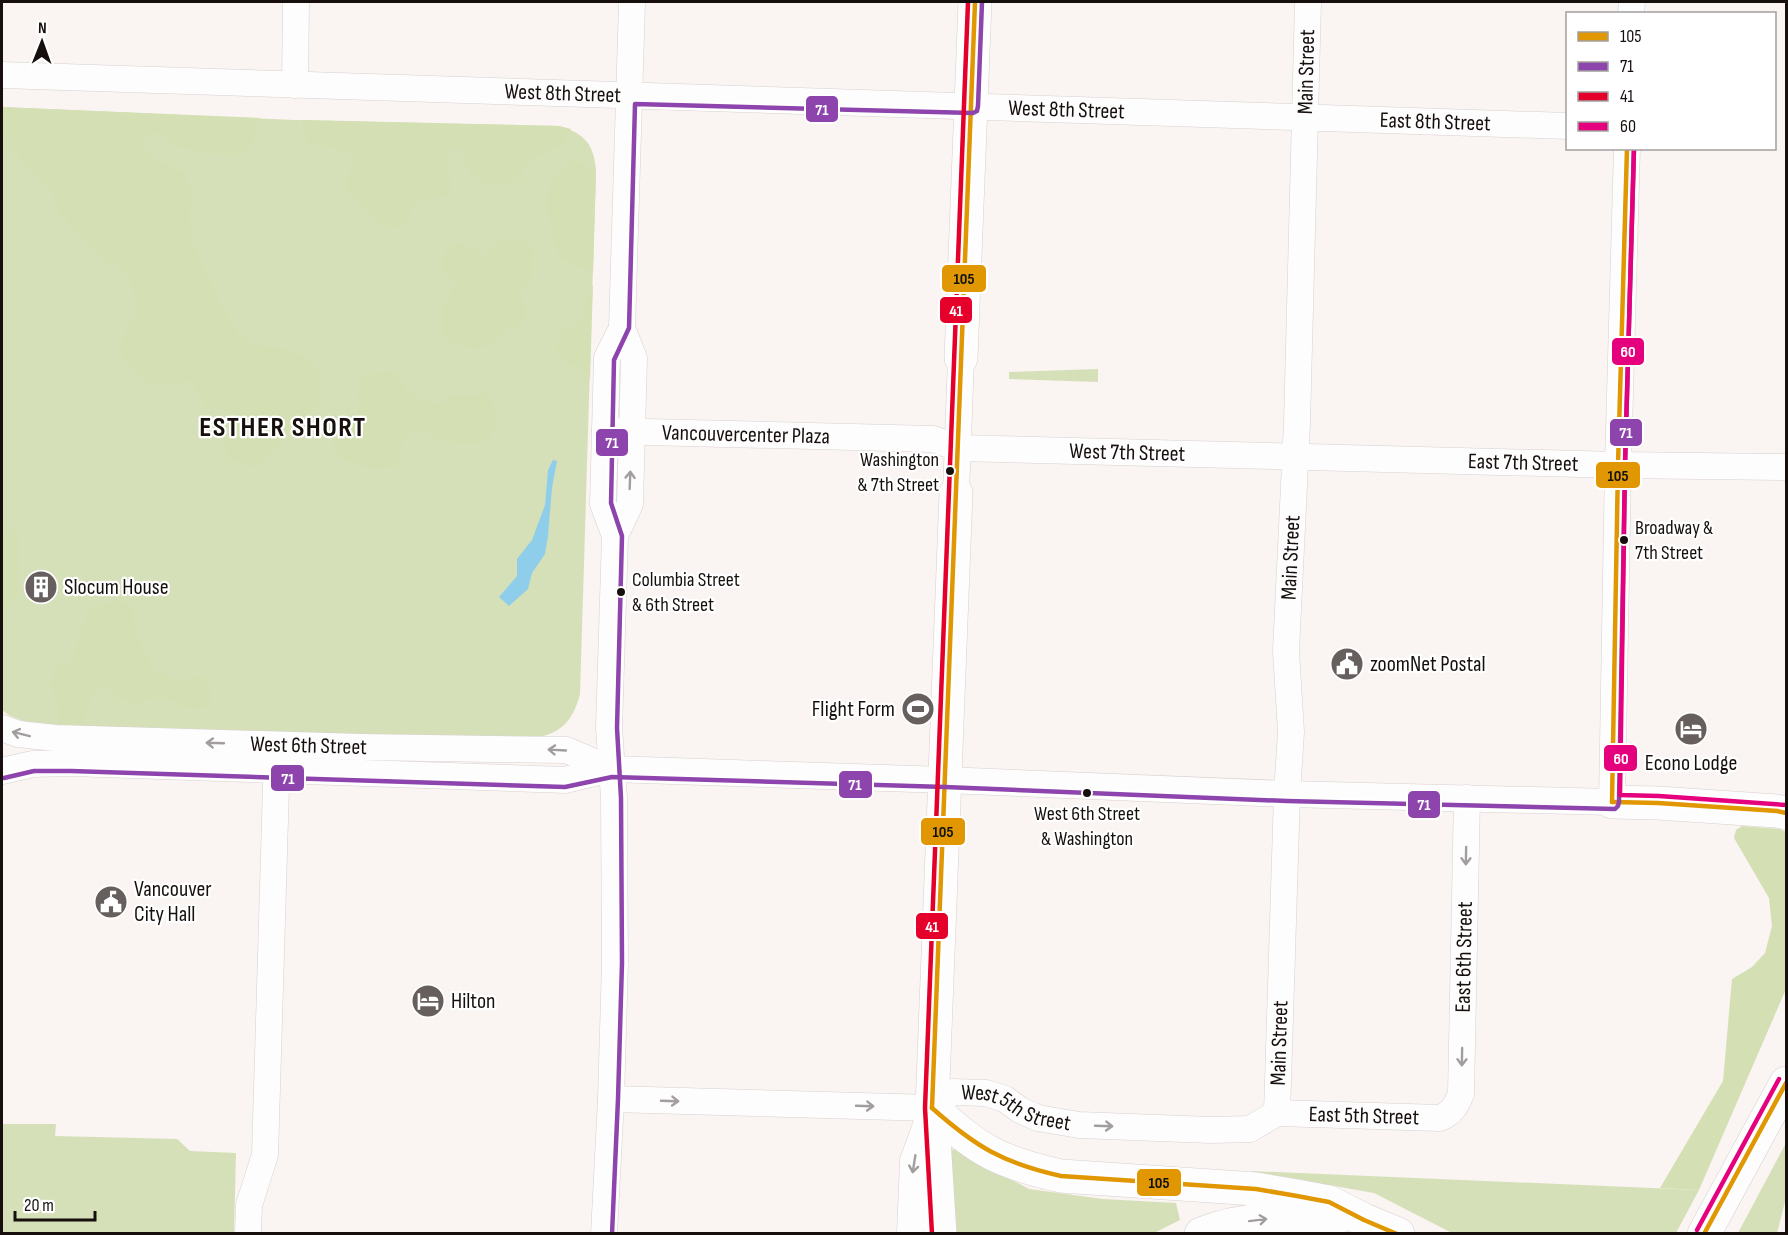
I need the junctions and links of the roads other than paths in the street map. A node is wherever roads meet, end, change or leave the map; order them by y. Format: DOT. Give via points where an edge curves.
graph roads {
  1 [pos="296,2"];
  2 [pos="632,2"];
  3 [pos="975,2"];
  4 [pos="1308,2"];
  5 [pos="2,75"];
  6 [pos="295,85"];
  7 [pos="628,96"];
  8 [pos="972,106"];
  9 [pos="1304,117"];
  10 [pos="1566,126"];
  11 [pos="1627,150"];
  12 [pos="622,328"];
  13 [pos="961,358"];
  14 [pos="605,431"];
  15 [pos="632,432"];
  16 [pos="958,448"];
  17 [pos="1295,457"];
  18 [pos="1618,465"];
  19 [pos="1786,467"];
  20 [pos="956,493"];
  21 [pos="615,536"];
  22 [pos="2,728"];
  23 [pos="278,738"];
  24 [pos="611,769"];
  25 [pos="277,770"];
  26 [pos="2,771"];
  27 [pos="945,780"];
  28 [pos="1287,794"];
  29 [pos="1467,798"];
  30 [pos="1612,802"];
  31 [pos="1786,813"];
  32 [pos="1786,1083"];
  33 [pos="612,1099"];
  34 [pos="932,1108"];
  35 [pos="1277,1113"];
  36 [pos="1449,1114"];
  37 [pos="1364,1220"];
  38 [pos="248,1233"];
  39 [pos="604,1233"];
  40 [pos="910,1233"];
  41 [pos="940,1233"];
  42 [pos="1201,1233"];
  43 [pos="1398,1233"];
  44 [pos="1704,1233"];
  1 -- 6 [label="street"];
  2 -- 7 [label="street"];
  3 -- 8 [label="main road"];
  4 -- 9 [label="street, Main Street"];
  5 -- 6 [label="street, West 8th Street"];
  6 -- 7 [label="street, West 8th Street"];
  7 -- 8 [label="street, West 8th Street"];
  7 -- 12 [label="street"];
  8 -- 9 [label="street, West 8th Street"];
  8 -- 13 [label="main road"];
  9 -- 10 [label="street, East 8th Street"];
  9 -- 17 [label="street, Main Street"];
  11 -- 18 [label="street"];
  12 -- 14 [label="street" via="607,358"];
  12 -- 15 [label="street" via="634,358"];
  13 -- 16 [label="street"];
  14 -- 15 [label="street, Vancouvercenter Plaza"];
  14 -- 21 [label="street" via="603,504"];
  15 -- 16 [label="street, Vancouvercenter Plaza" via="933,440"];
  21 -- 15 [label="street, one-way" via="630,504"];
  16 -- 17 [label="street, West 7th Street"];
  16 -- 20 [label="street"];
  17 -- 18 [label="street, East 7th Street"];
  17 -- 28 [label="street, Main Street" via="1286,651 1291,732"];
  18 -- 19 [label="street, East 7th Street"];
  18 -- 30 [label="street"];
  20 -- 27 [label="main road"];
  21 -- 24 [label="street"];
  23 -- 22 [label="street, West 6th Street, one-way" via="45,738"];
  24 -- 23 [label="street, West 6th Street, one-way" via="566,750"];
  23 -- 25 [label="street"];
  24 -- 25 [label="street, West 6th Street" via="566,780"];
  24 -- 27 [label="street, West 6th Street"];
  24 -- 33 [label="street" via="615,866"];
  25 -- 26 [label="street, West 6th Street" via="44,763"];
  25 -- 38 [label="street" via="265,1155 249,1205"];
  27 -- 28 [label="street, West 6th Street"];
  27 -- 34 [label="main road"];
  28 -- 29 [label="street"];
  28 -- 35 [label="street, Main Street"];
  29 -- 30 [label="street"];
  29 -- 36 [label="street, East 6th Street, one-way" via="1461,1094"];
  30 -- 31 [label="main road"];
  32 -- 44 [label="main road"];
  33 -- 34 [label="street, West 5th Street, one-way"];
  33 -- 39 [label="street"];
  34 -- 35 [label="street, West 5th Street, one-way" via="952,1092 986,1093 1038,1118 1063,1123 1211,1130 1250,1129"];
  34 -- 37 [label="main road" via="991,1153 1035,1170 1101,1180 1266,1191 1329,1202"];
  34 -- 40 [label="street, one-way" via="912,1161"];
  34 -- 41 [label="main road"];
  35 -- 36 [label="street, East 5th Street" via="1440,1118"];
  42 -- 37 [label="main road, one-way" via="1271,1218"];
  37 -- 43 [label="main road"];
}
